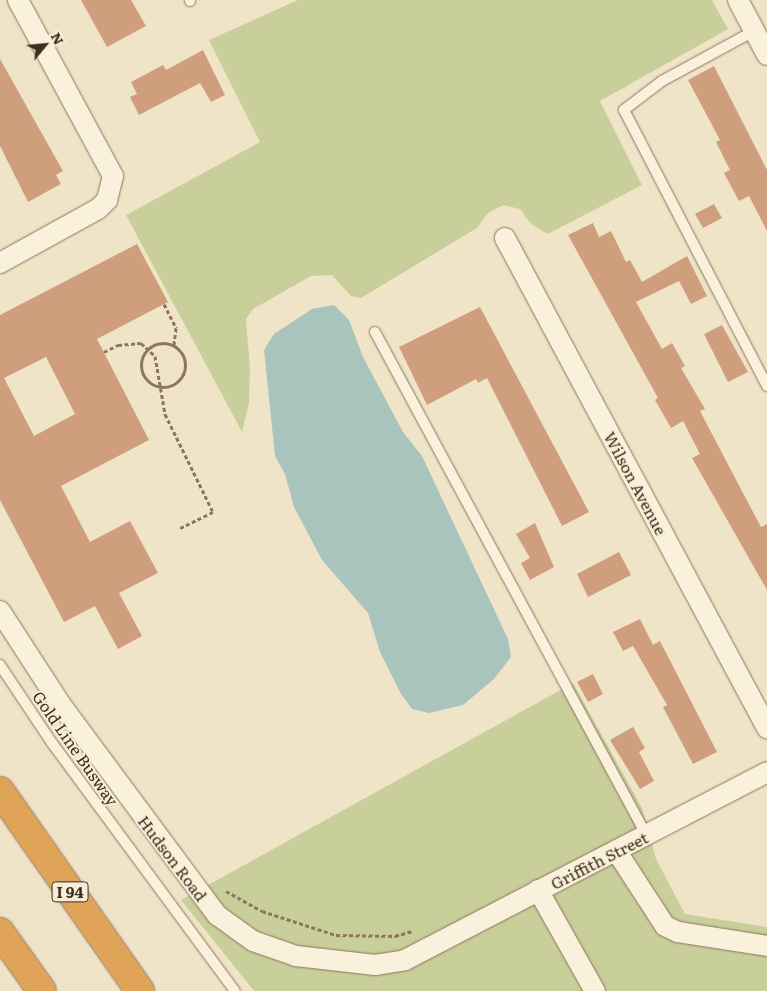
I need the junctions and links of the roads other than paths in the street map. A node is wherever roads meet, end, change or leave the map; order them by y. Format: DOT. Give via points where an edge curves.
graph roads {
  1 [pos="18,0"];
  2 [pos="738,0"];
  3 [pos="754,30"];
  4 [pos="767,55"];
  5 [pos="505,238"];
  6 [pos="0,263"];
  7 [pos="375,332"];
  8 [pos="767,386"];
  9 [pos="0,611"];
  10 [pos="0,665"];
  11 [pos="767,728"];
  12 [pos="767,772"];
  13 [pos="0,791"];
  14 [pos="647,836"];
  15 [pos="617,852"];
  16 [pos="538,890"];
  17 [pos="0,932"];
  18 [pos="767,946"];
  19 [pos="432,947"];
  20 [pos="42,991"];
  21 [pos="140,991"];
  22 [pos="235,991"];
  23 [pos="595,991"];
  1 -- 6 [label="street" via="113,176 112,188 98,209"];
  2 -- 3 [label="street"];
  3 -- 4 [label="street"];
  3 -- 8 [label="lane" via="662,81 624,110"];
  5 -- 11 [label="street, Wilson Avenue"];
  7 -- 14 [label="lane"];
  9 -- 19 [label="street, Hudson Road" via="60,705 217,915 253,941 296,956 332,963 375,965 405,960"];
  10 -- 22 [label="lane, Gold Line Busway" via="52,743"];
  12 -- 14 [label="street, Griffith Street"];
  13 -- 21 [label="highway, I 94"];
  14 -- 15 [label="street, Griffith Street"];
  15 -- 16 [label="street, Griffith Street"];
  15 -- 18 [label="street" via="665,926 678,932"];
  16 -- 19 [label="street, Griffith Street"];
  16 -- 23 [label="street"];
  17 -- 20 [label="highway"];
}
